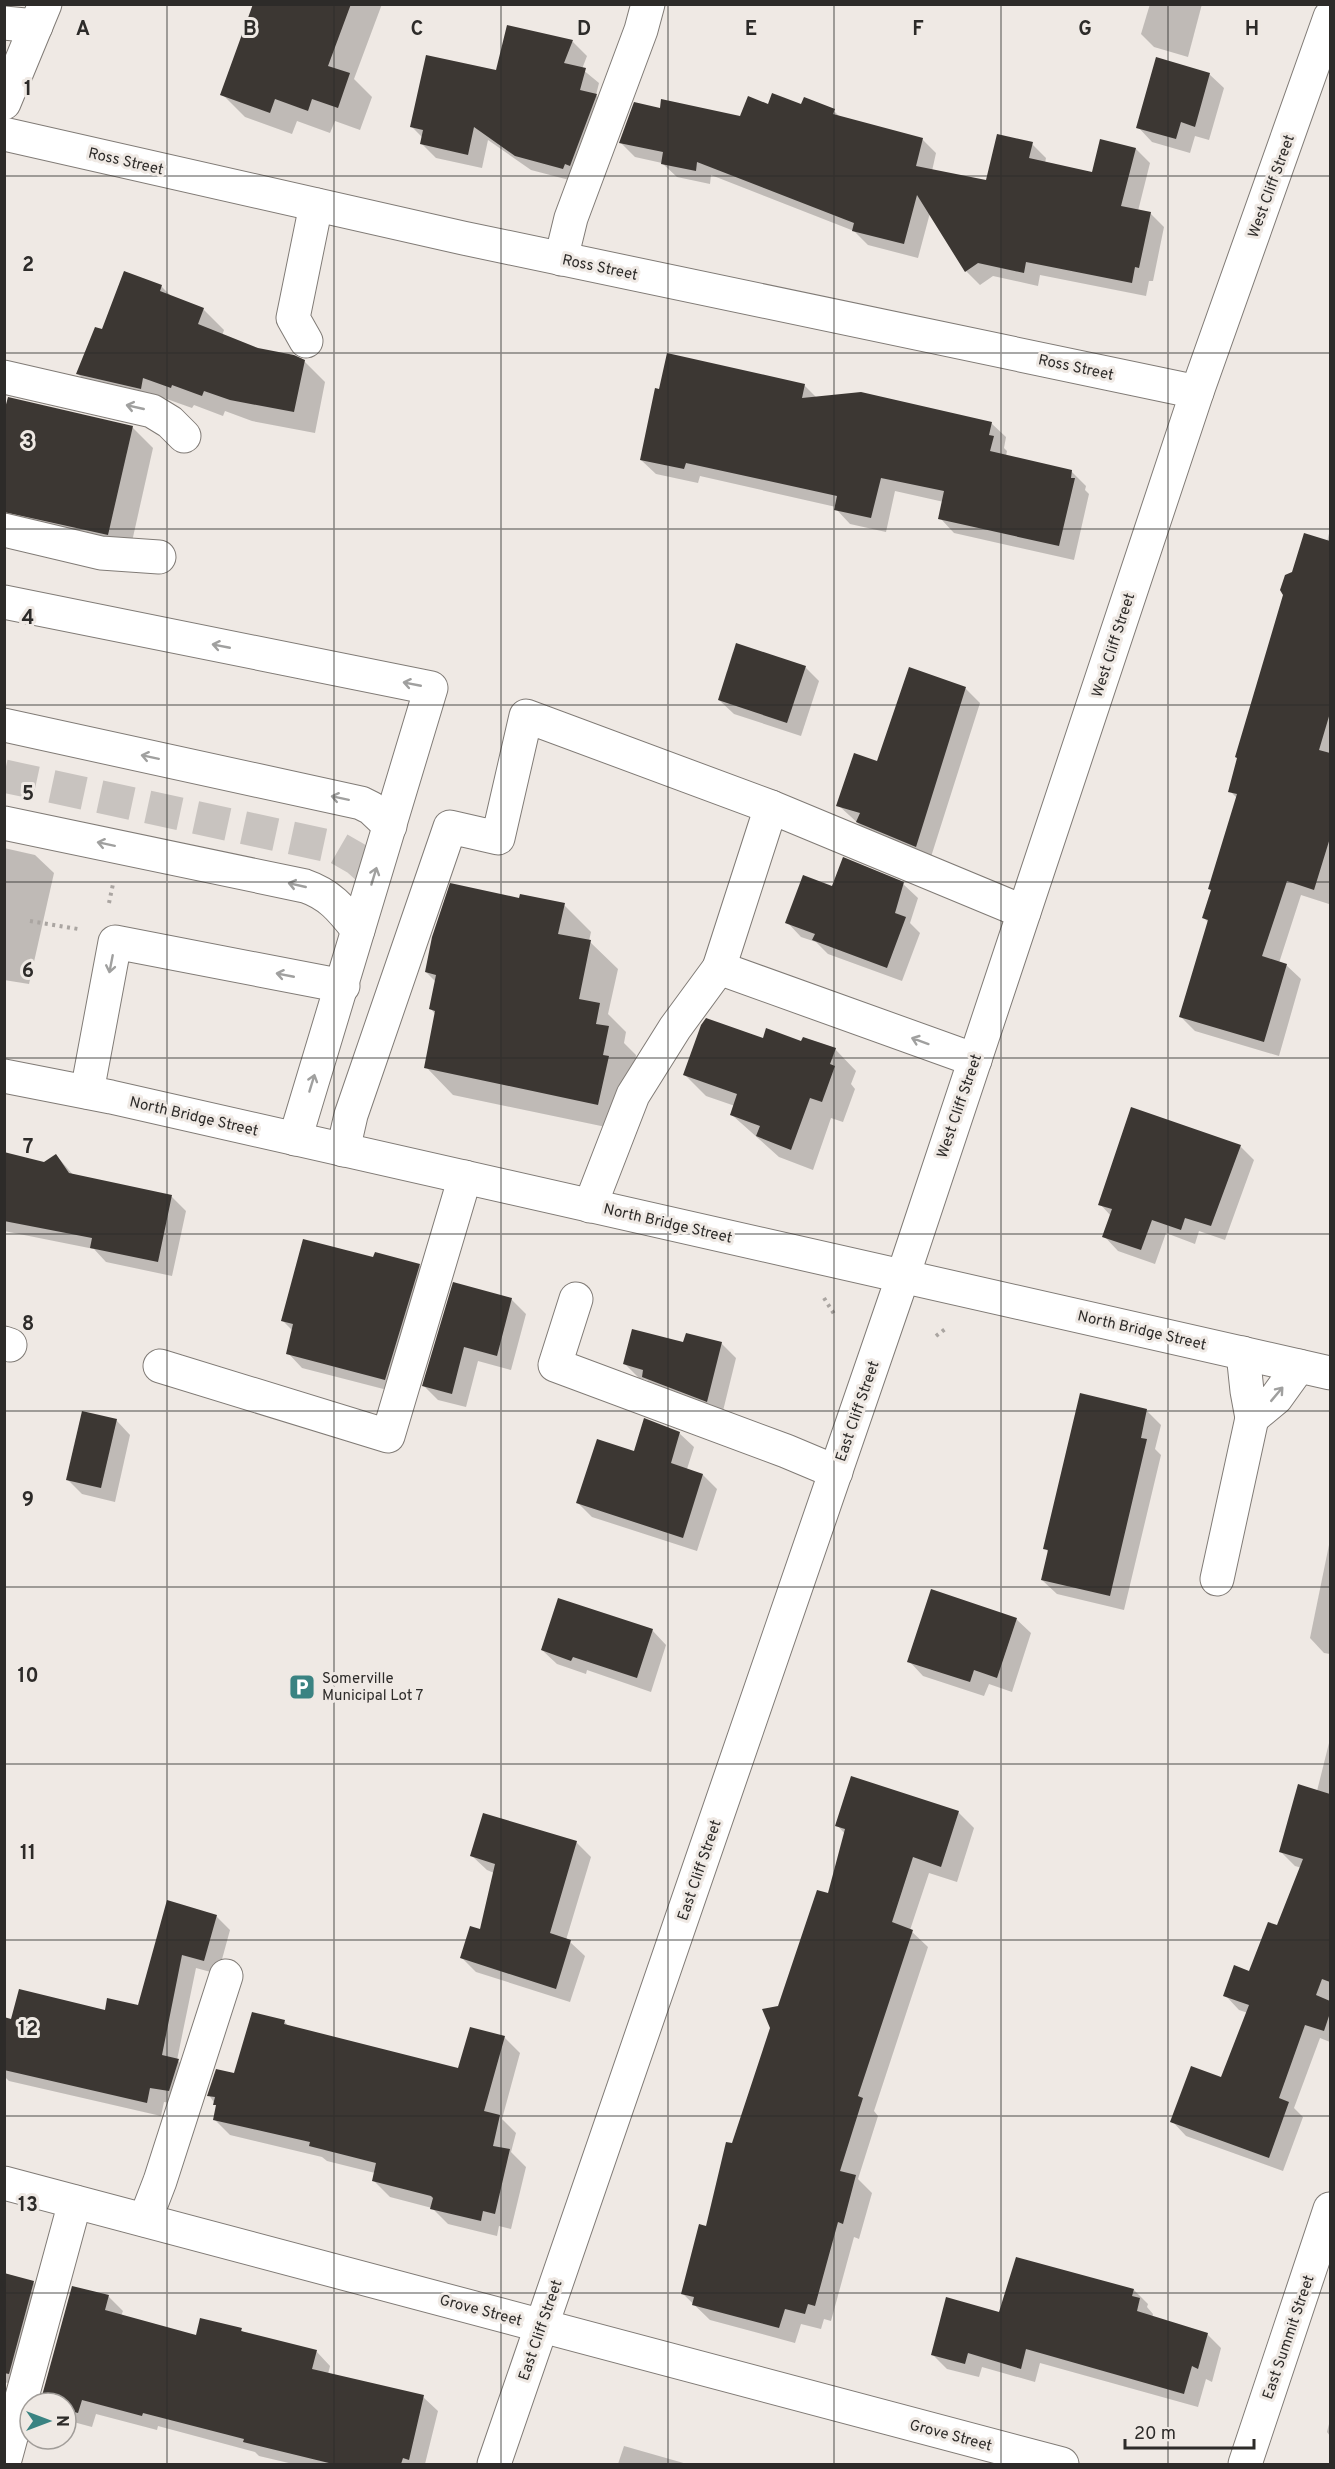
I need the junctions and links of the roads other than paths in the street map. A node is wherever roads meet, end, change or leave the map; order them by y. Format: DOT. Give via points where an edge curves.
graph roads {
  1 [pos="648,4"];
  2 [pos="1330,17"];
  3 [pos="28,18"];
  4 [pos="4,103"];
  5 [pos="4,134"];
  6 [pos="316,205"];
  7 [pos="561,259"];
  8 [pos="306,341"];
  9 [pos="4,377"];
  10 [pos="1197,392"];
  11 [pos="184,436"];
  12 [pos="4,530"];
  13 [pos="159,557"];
  14 [pos="4,602"];
  15 [pos="4,725"];
  16 [pos="771,807"];
  17 [pos="4,823"];
  18 [pos="390,826"];
  19 [pos="1024,912"];
  20 [pos="358,930"];
  21 [pos="719,968"];
  22 [pos="343,986"];
  23 [pos="975,1060"];
  24 [pos="4,1076"];
  25 [pos="87,1092"];
  26 [pos="295,1139"];
  27 [pos="343,1149"];
  28 [pos="465,1177"];
  29 [pos="590,1206"];
  30 [pos="903,1276"];
  31 [pos="576,1299"];
  32 [pos="1243,1353"];
  33 [pos="160,1366"];
  34 [pos="1299,1366"];
  35 [pos="1330,1373"];
  36 [pos="1252,1418"];
  37 [pos="836,1472"];
  38 [pos="1217,1580"];
  39 [pos="226,1976"];
  40 [pos="4,2183"];
  41 [pos="75,2202"];
  42 [pos="1330,2209"];
  43 [pos="145,2220"];
  44 [pos="541,2326"];
  45 [pos="4,2463"];
  46 [pos="494,2464"];
  47 [pos="1062,2464"];
  48 [pos="1245,2464"];
  1 -- 7 [label="street" via="571,218"];
  2 -- 10 [label="street, West Cliff Street"];
  3 -- 4 [label="street"];
  5 -- 6 [label="street, Ross Street"];
  6 -- 7 [label="street, Ross Street"];
  6 -- 8 [label="street" via="293,318"];
  7 -- 10 [label="street, Ross Street"];
  11 -- 9 [label="street, one-way" via="152,411"];
  10 -- 19 [label="street, West Cliff Street"];
  12 -- 13 [label="street" via="101,553"];
  18 -- 14 [label="street, one-way" via="431,688"];
  18 -- 15 [label="street, one-way" via="361,803"];
  16 -- 19 [label="street"];
  16 -- 21 [label="street"];
  16 -- 27 [label="street" via="526,716 498,838 450,827 351,1115"];
  20 -- 17 [label="street, one-way" via="322,892 305,886"];
  20 -- 18 [label="street, one-way"];
  19 -- 23 [label="street, West Cliff Street"];
  20 -- 22 [label="street"];
  23 -- 21 [label="street, one-way"];
  21 -- 29 [label="street" via="633,1095"];
  22 -- 25 [label="street, one-way" via="115,942"];
  26 -- 22 [label="street, one-way"];
  23 -- 30 [label="street, West Cliff Street"];
  24 -- 25 [label="street, North Bridge Street"];
  25 -- 26 [label="street, North Bridge Street"];
  26 -- 27 [label="street, North Bridge Street"];
  27 -- 28 [label="street, North Bridge Street"];
  28 -- 29 [label="street, North Bridge Street"];
  28 -- 33 [label="street" via="388,1436"];
  29 -- 30 [label="street, North Bridge Street"];
  30 -- 32 [label="street, North Bridge Street"];
  30 -- 37 [label="street, East Cliff Street"];
  31 -- 37 [label="street" via="555,1365"];
  32 -- 34 [label="street, North Bridge Street"];
  32 -- 36 [label="street"];
  34 -- 35 [label="street, North Bridge Street"];
  36 -- 34 [label="street, one-way" via="1276,1398"];
  36 -- 38 [label="street"];
  37 -- 44 [label="street, East Cliff Street"];
  39 -- 43 [label="street"];
  40 -- 41 [label="street, Grove Street"];
  41 -- 43 [label="street, Grove Street"];
  41 -- 45 [label="street"];
  42 -- 48 [label="street, East Summit Street"];
  43 -- 44 [label="street, Grove Street"];
  44 -- 46 [label="street, East Cliff Street"];
  44 -- 47 [label="street, Grove Street"];
}
